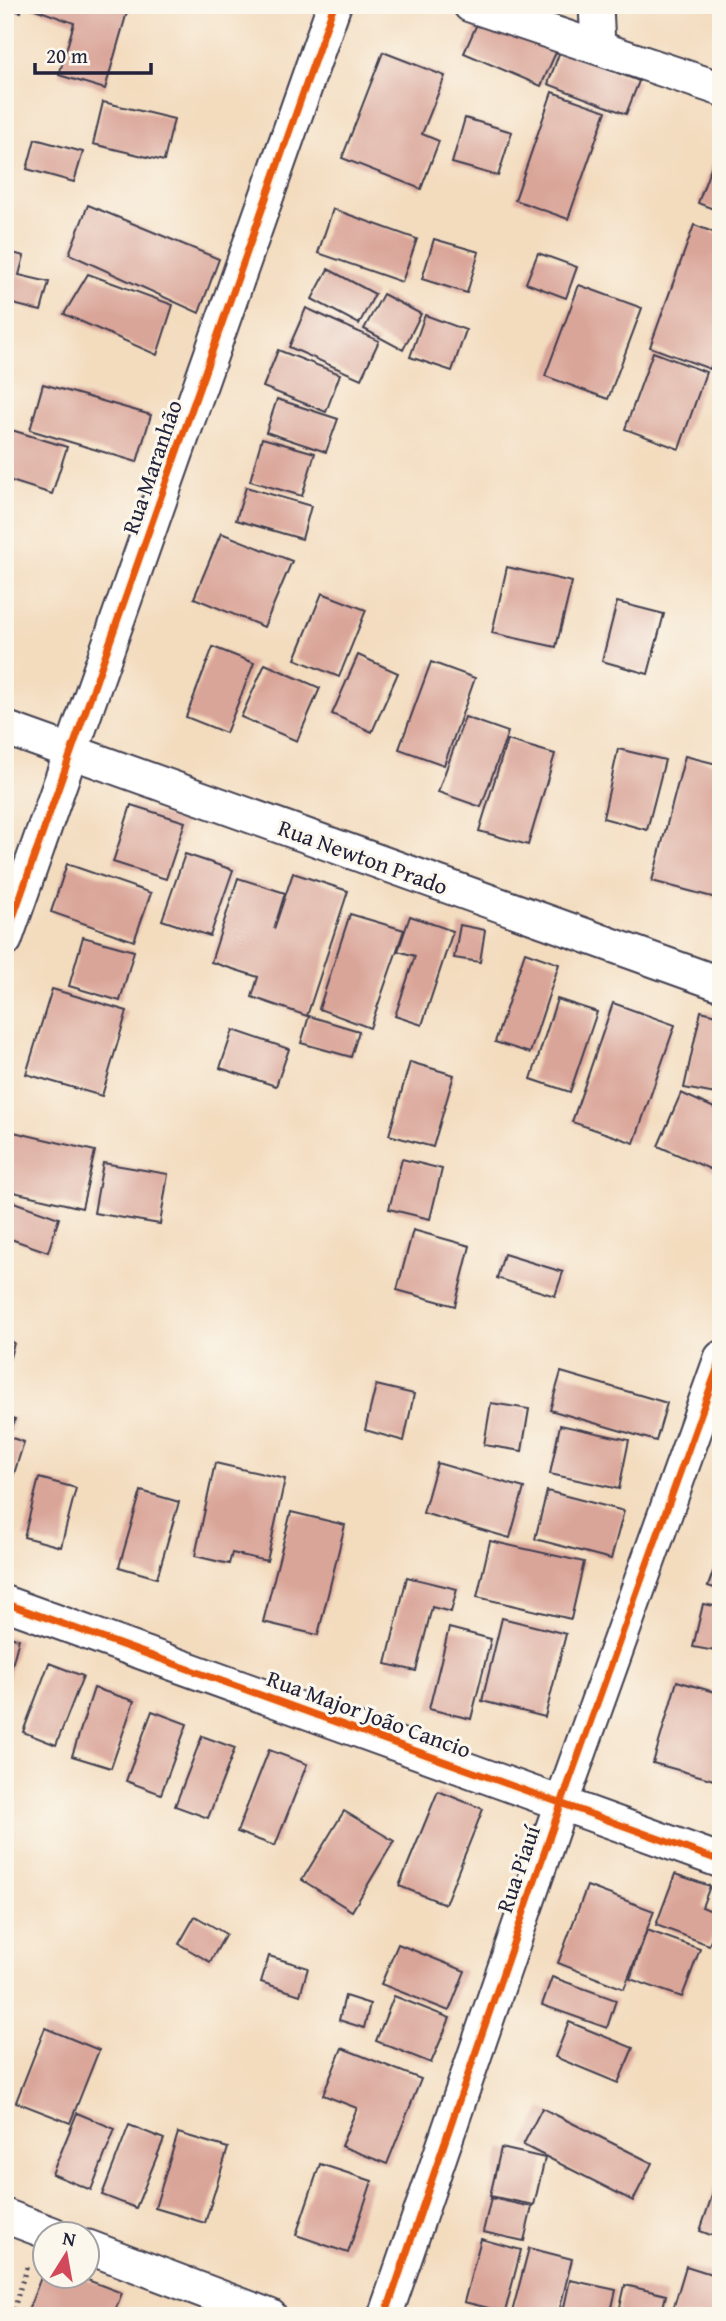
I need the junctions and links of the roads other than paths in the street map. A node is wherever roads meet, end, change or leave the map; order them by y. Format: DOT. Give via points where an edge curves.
graph roads {
  1 [pos="334,5"];
  2 [pos="470,5"];
  3 [pos="596,5"];
  4 [pos="598,47"];
  5 [pos="721,89"];
  6 [pos="5,728"];
  7 [pos="72,754"];
  8 [pos="5,940"];
  9 [pos="721,984"];
  10 [pos="721,1358"];
  11 [pos="5,1603"];
  12 [pos="561,1804"];
  13 [pos="721,1861"];
  14 [pos="5,2216"];
  15 [pos="32,2226"];
  16 [pos="102,2252"];
  17 [pos="270,2316"];
  18 [pos="385,2316"];
  1 -- 7 [label="street, Rua Maranhão"];
  2 -- 4 [label="street"];
  3 -- 4 [label="street"];
  4 -- 5 [label="street"];
  6 -- 7 [label="street, Rua Newton Prado"];
  7 -- 8 [label="street, Rua Maranhão"];
  7 -- 9 [label="street, Rua Newton Prado"];
  10 -- 12 [label="street, Rua Piauí"];
  11 -- 12 [label="street, Rua Major João Cancio"];
  12 -- 13 [label="street, Rua Major João Cancio"];
  12 -- 18 [label="street, Rua Piauí"];
  14 -- 15 [label="street"];
  16 -- 17 [label="street"];
}
